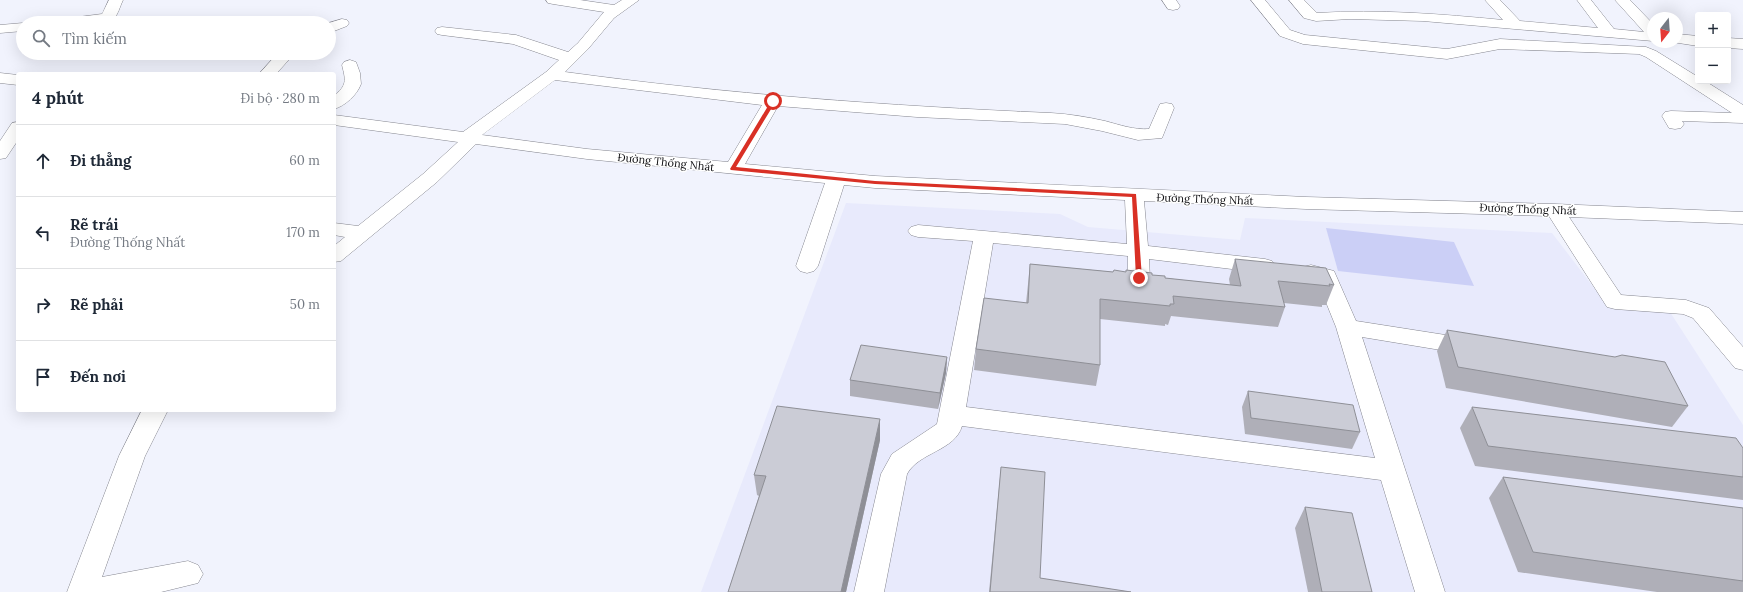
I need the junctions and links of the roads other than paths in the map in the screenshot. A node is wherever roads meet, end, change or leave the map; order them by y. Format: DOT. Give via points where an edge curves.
graph roads {
  1 [pos="116,0"];
  2 [pos="553,0"];
  3 [pos="632,0"];
  4 [pos="1258,0"];
  5 [pos="1296,0"];
  6 [pos="1492,0"];
  7 [pos="1584,0"];
  8 [pos="1622,0"];
  9 [pos="1337,1"];
  10 [pos="1405,4"];
  11 [pos="616,10"];
  12 [pos="1350,15"];
  13 [pos="109,16"];
  14 [pos="1423,17"];
  15 [pos="485,22"];
  16 [pos="1516,25"];
  17 [pos="1647,27"];
  18 [pos="16,28"];
  19 [pos="0,29"];
  20 [pos="442,31"];
  21 [pos="469,34"];
  22 [pos="1610,34"];
  23 [pos="1647,37"];
  24 [pos="1683,40"];
  25 [pos="1695,41"];
  26 [pos="1731,43"];
  27 [pos="1743,44"];
  28 [pos="570,58"];
  29 [pos="280,60"];
  30 [pos="350,66"];
  31 [pos="269,72"];
  32 [pos="552,75"];
  33 [pos="0,78"];
  34 [pos="16,80"];
  35 [pos="773,101"];
  36 [pos="336,102"];
  37 [pos="1166,108"];
  38 [pos="1743,112"];
  39 [pos="1743,118"];
  40 [pos="336,120"];
  41 [pos="1675,124"];
  42 [pos="16,131"];
  43 [pos="469,139"];
  44 [pos="0,154"];
  45 [pos="733,169"];
  46 [pos="836,179"];
  47 [pos="1134,196"];
  48 [pos="1555,210"];
  49 [pos="1743,218"];
  50 [pos="336,229"];
  51 [pos="918,231"];
  52 [pos="362,233"];
  53 [pos="984,236"];
  54 [pos="1138,251"];
  55 [pos="336,254"];
  56 [pos="806,266"];
  57 [pos="1139,278"];
  58 [pos="1347,327"];
  59 [pos="1494,351"];
  60 [pos="1743,362"];
  61 [pos="154,412"];
  62 [pos="952,415"];
  63 [pos="1392,470"];
  64 [pos="188,574"];
  65 [pos="82,592"];
  66 [pos="94,592"];
  67 [pos="869,592"];
  68 [pos="1430,592"];
  1 -- 13 [label="street"];
  2 -- 11 [label="street"];
  3 -- 11 [label="street"];
  4 -- 38 [label="street" via="1285,33 1303,39 1447,54 1500,44 1641,50"];
  5 -- 12 [label="street" via="1311,16"];
  6 -- 16 [label="street"];
  7 -- 22 [label="street"];
  8 -- 17 [label="street"];
  9 -- 12 [label="street"];
  10 -- 14 [label="street"];
  11 -- 28 [label="street"];
  12 -- 14 [label="street"];
  14 -- 16 [label="street"];
  15 -- 21 [label="street"];
  16 -- 22 [label="street"];
  18 -- 19 [label="street"];
  20 -- 21 [label="street"];
  21 -- 28 [label="street" via="516,40"];
  22 -- 23 [label="street"];
  24 -- 25 [label="street"];
  26 -- 27 [label="street"];
  28 -- 32 [label="street"];
  29 -- 31 [label="street"];
  30 -- 36 [label="street" via="354,79 353,88"];
  32 -- 35 [label="street"];
  32 -- 43 [label="street"];
  33 -- 34 [label="street"];
  35 -- 37 [label="street" via="917,112 1065,119 1148,136 1156,134"];
  35 -- 45 [label="street"];
  39 -- 41 [label="street" via="1671,116"];
  40 -- 43 [label="street, Đường Thống Nhất"];
  42 -- 44 [label="street"];
  43 -- 45 [label="street, Đường Thống Nhất"];
  43 -- 52 [label="street" via="430,178"];
  45 -- 46 [label="street, Đường Thống Nhất"];
  46 -- 47 [label="street, Đường Thống Nhất"];
  46 -- 56 [label="street"];
  47 -- 48 [label="street, Đường Thống Nhất"];
  47 -- 54 [label="street"];
  48 -- 49 [label="street, Đường Thống Nhất"];
  48 -- 60 [label="street" via="1610,298 1615,302 1694,309 1701,313"];
  50 -- 52 [label="street"];
  51 -- 53 [label="street"];
  52 -- 55 [label="street"];
  53 -- 54 [label="street"];
  53 -- 62 [label="street"];
  54 -- 57 [label="street"];
  54 -- 58 [label="street" via="1317,272 1326,276 1330,283"];
  58 -- 59 [label="street"];
  58 -- 63 [label="street"];
  61 -- 65 [label="street" via="132,456"];
  62 -- 63 [label="street"];
  62 -- 67 [label="street" via="948,429 901,461 894,474"];
  63 -- 68 [label="street"];
  64 -- 66 [label="street"];
}
